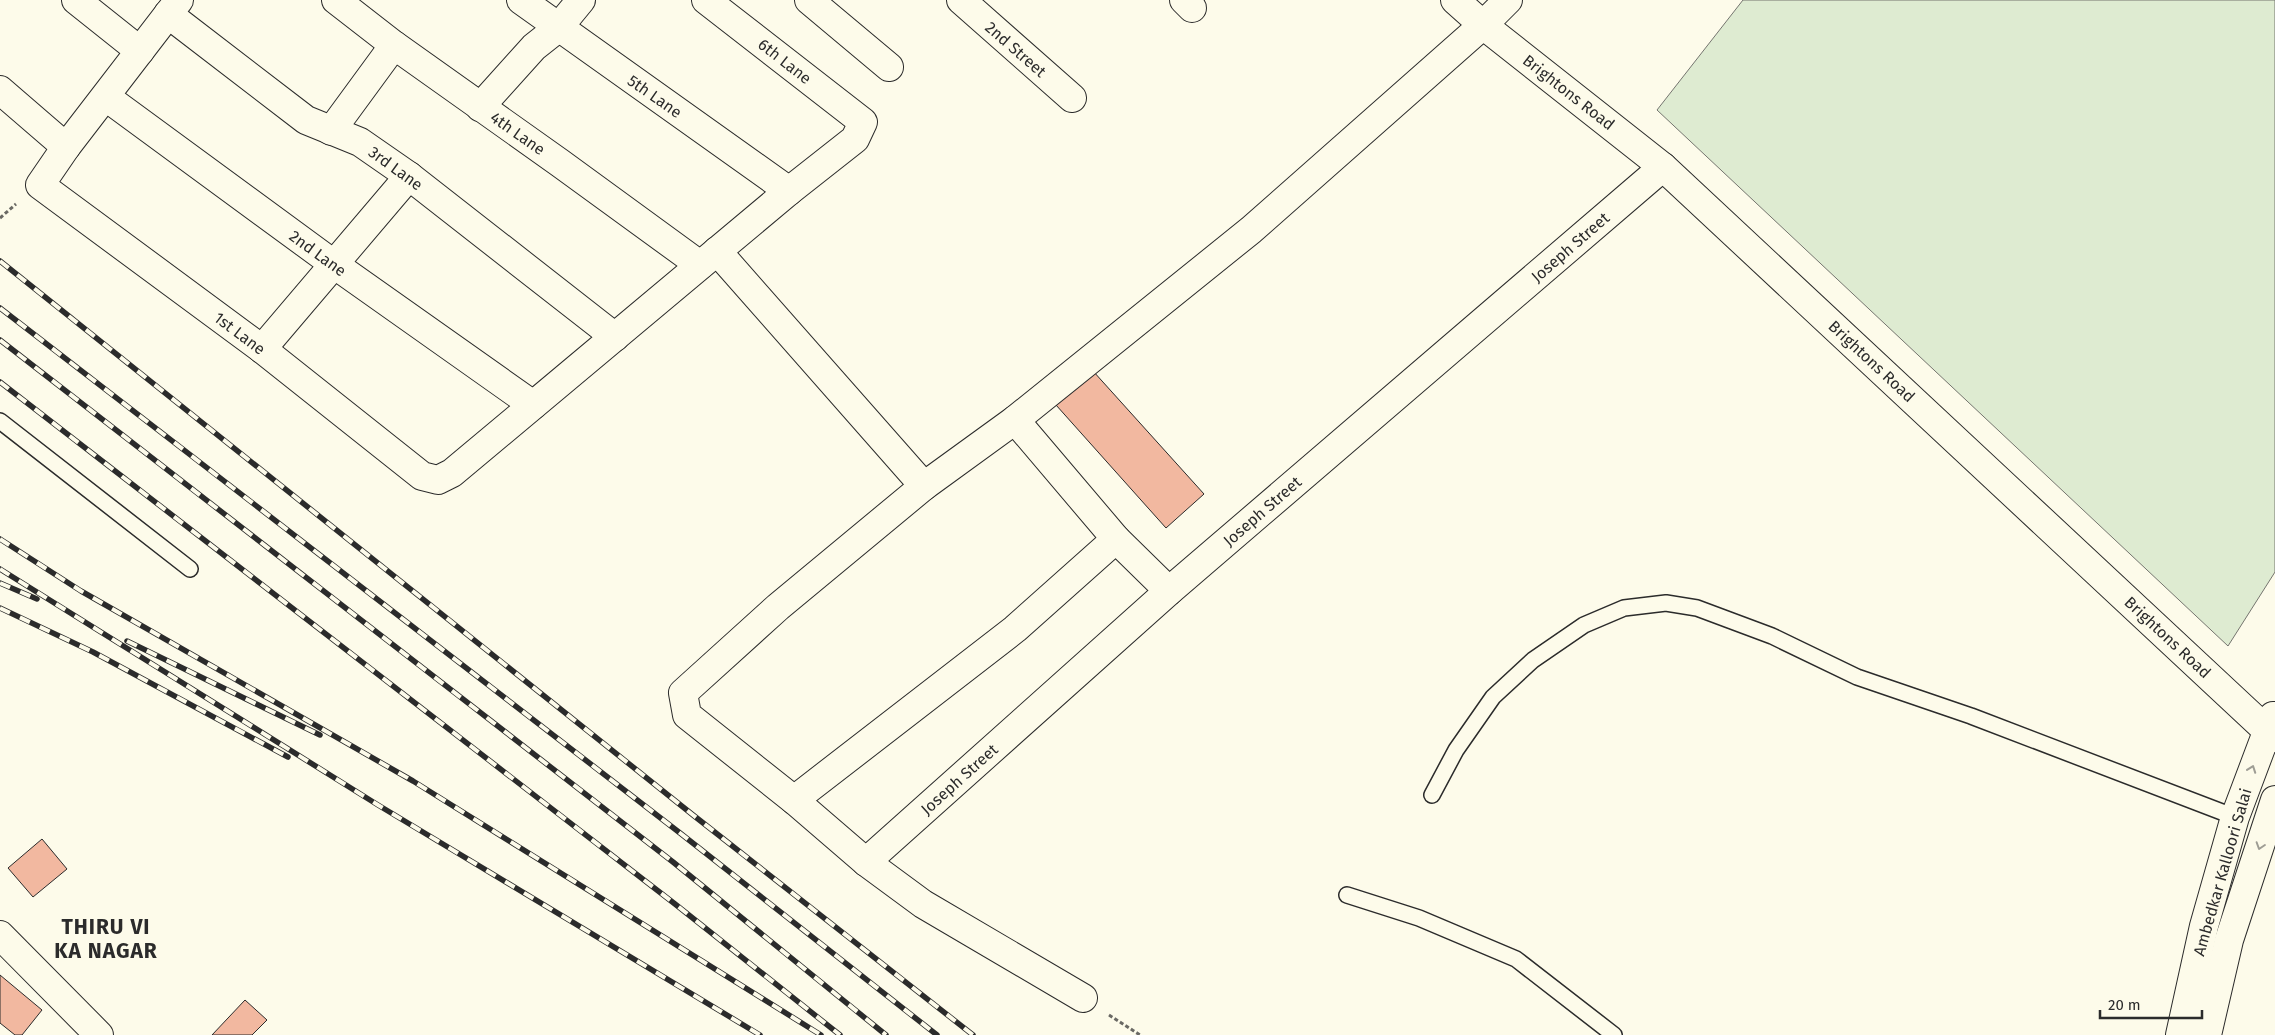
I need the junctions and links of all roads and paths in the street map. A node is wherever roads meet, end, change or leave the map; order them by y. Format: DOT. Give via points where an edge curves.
graph roads {
  1 [pos="76,0"];
  2 [pos="336,0"];
  3 [pos="521,0"];
  4 [pos="581,0"];
  5 [pos="706,0"];
  6 [pos="810,0"];
  7 [pos="961,0"];
  8 [pos="1455,0"];
  9 [pos="1508,0"];
  10 [pos="173,7"];
  11 [pos="1483,25"];
  12 [pos="558,28"];
  13 [pos="394,45"];
  14 [pos="140,51"];
  15 [pos="889,67"];
  16 [pos="0,90"];
  17 [pos="106,97"];
  18 [pos="1072,98"];
  19 [pos="480,107"];
  20 [pos="330,131"];
  21 [pos="66,147"];
  22 [pos="1664,167"];
  23 [pos="409,176"];
  24 [pos="789,191"];
  25 [pos="709,258"];
  26 [pos="335,265"];
  27 [pos="615,337"];
  28 [pos="262,349"];
  29 [pos="533,406"];
  30 [pos="1014,420"];
  31 [pos="0,421"];
  32 [pos="924,486"];
  33 [pos="1116,539"];
  34 [pos="190,569"];
  35 [pos="1169,591"];
  36 [pos="2272,726"];
  37 [pos="1432,795"];
  38 [pos="794,800"];
  39 [pos="2275,800"];
  40 [pos="2235,817"];
  41 [pos="866,862"];
  42 [pos="1346,895"];
  43 [pos="0,936"];
  44 [pos="1083,998"];
  45 [pos="99,1035"];
  46 [pos="1140,1035"];
  47 [pos="1614,1035"];
  48 [pos="2180,1035"];
  49 [pos="2207,1035"];
  1 -- 14 [label="street"];
  2 -- 13 [label="street, 4th Lane"];
  3 -- 12 [label="street, 5th Lane"];
  4 -- 12 [label="street"];
  5 -- 24 [label="street, 6th Lane" via="863,122 855,139"];
  6 -- 15 [label="street"];
  7 -- 18 [label="street, 2nd Street"];
  8 -- 11 [label="street, Brightons Road"];
  9 -- 11 [label="street"];
  10 -- 14 [label="street"];
  10 -- 20 [label="street, 3rd Lane" via="306,120"];
  11 -- 22 [label="street, Brightons Road"];
  11 -- 30 [label="street" via="1251,230"];
  12 -- 19 [label="street" via="534,47"];
  12 -- 24 [label="street, 5th Lane"];
  13 -- 19 [label="street, 4th Lane"];
  13 -- 20 [label="street"];
  14 -- 17 [label="street"];
  16 -- 21 [label="street"];
  17 -- 21 [label="street"];
  17 -- 26 [label="street, 2nd Lane"];
  19 -- 25 [label="street, 4th Lane" via="560,163"];
  20 -- 23 [label="street, 3rd Lane" via="360,142"];
  21 -- 28 [label="street, 1st Lane" via="40,185"];
  22 -- 35 [label="street, Joseph Street"];
  22 -- 36 [label="street, Brightons Road"];
  23 -- 26 [label="street"];
  23 -- 27 [label="street, 3rd Lane"];
  24 -- 25 [label="street"];
  25 -- 27 [label="street"];
  25 -- 32 [label="street, 4th Lane"];
  26 -- 28 [label="street"];
  26 -- 29 [label="street, 2nd Lane"];
  27 -- 29 [label="street"];
  28 -- 29 [label="street, 1st Lane" via="422,476 438,480 452,473"];
  30 -- 32 [label="street"];
  30 -- 33 [label="street"];
  31 -- 34 [label="lane"];
  32 -- 38 [label="street" via="778,607 683,693 687,715"];
  33 -- 35 [label="street"];
  33 -- 38 [label="street" via="1015,629"];
  35 -- 41 [label="street, Joseph Street"];
  40 -- 36 [label="street, Ambedkar Kalloori Salai, one-way"];
  37 -- 40 [label="lane" via="1456,750 1493,697 1533,660 1584,625 1624,608 1666,603 1697,608 1772,636 1857,677"];
  38 -- 41 [label="street"];
  39 -- 49 [label="street, Ambedkar Kalloori Salai, one-way" via="2229,940"];
  40 -- 48 [label="street, Ambedkar Kalloori Salai" via="2204,926"];
  41 -- 44 [label="street" via="923,904"];
  42 -- 47 [label="lane" via="1419,918 1516,959"];
  43 -- 45 [label="street"];
  44 -- 46 [label="path"];
}
